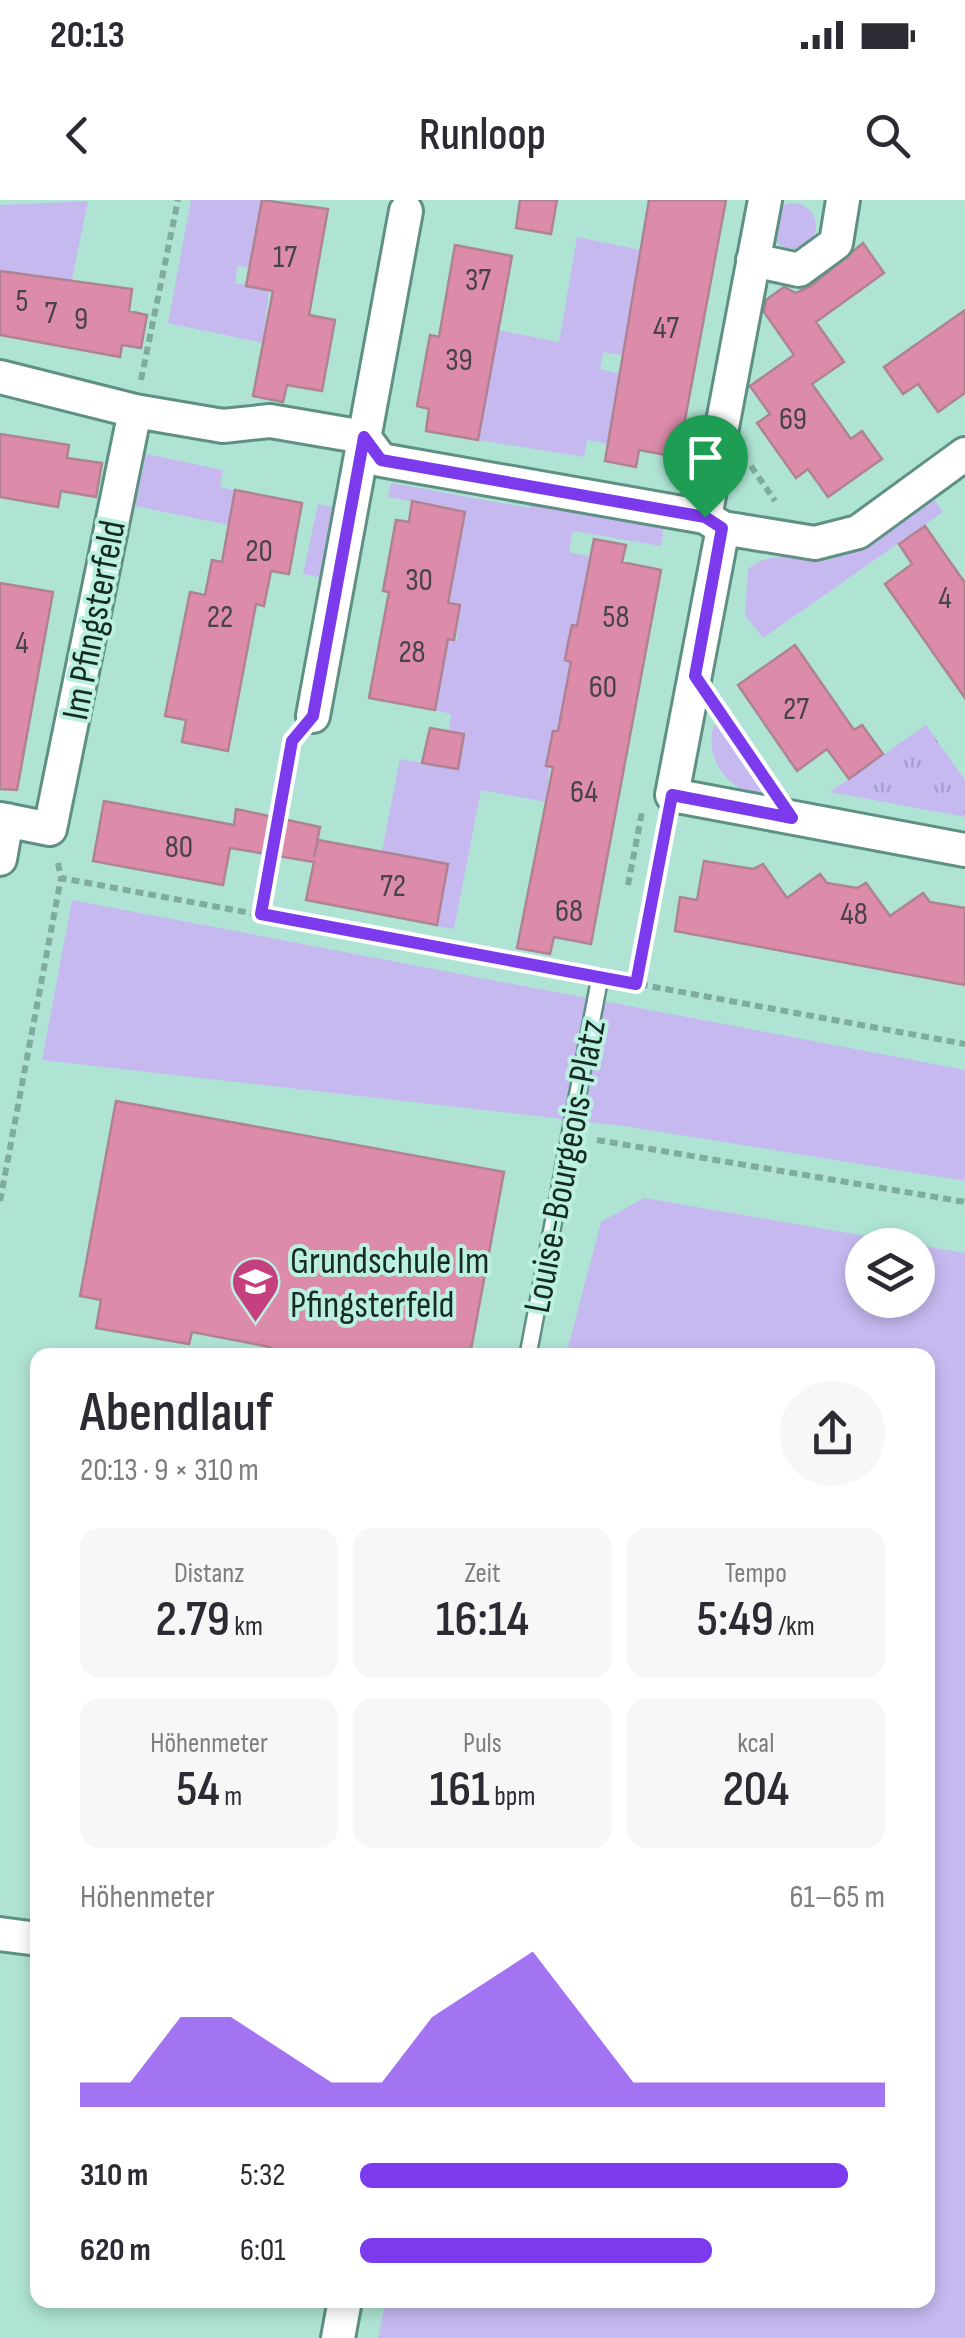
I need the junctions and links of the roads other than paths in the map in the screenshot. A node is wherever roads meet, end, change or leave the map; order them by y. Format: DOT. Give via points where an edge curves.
graph roads {
  1 [pos="765,200"];
  2 [pos="843,200"];
  3 [pos="406,211"];
  4 [pos="754,260"];
  5 [pos="0,377"];
  6 [pos="135,411"];
  7 [pos="364,437"];
  8 [pos="962,461"];
  9 [pos="714,522"];
  10 [pos="313,716"];
  11 [pos="4,819"];
  12 [pos="965,850"];
  13 [pos="0,859"];
  14 [pos="600,977"];
  15 [pos="529,1348"];
  16 [pos="0,1934"];
  17 [pos="30,1938"];
  18 [pos="344,2308"];
  19 [pos="338,2338"];
  1 -- 4 [label="street"];
  2 -- 4 [label="street" via="836,243 799,270"];
  3 -- 7 [label="street"];
  4 -- 9 [label="street" via="722,426"];
  5 -- 6 [label="street"];
  6 -- 7 [label="street" via="223,426 270,421"];
  6 -- 11 [label="street, Im Pfingsterfeld" via="50,829"];
  7 -- 9 [label="street" via="381,460"];
  7 -- 10 [label="street"];
  8 -- 9 [label="street" via="858,532 815,543"];
  9 -- 12 [label="street" via="672,795"];
  11 -- 13 [label="street"];
  14 -- 15 [label="lane, Louise-Bourgeois-Platz"];
  16 -- 17 [label="street"];
  18 -- 19 [label="street"];
}
